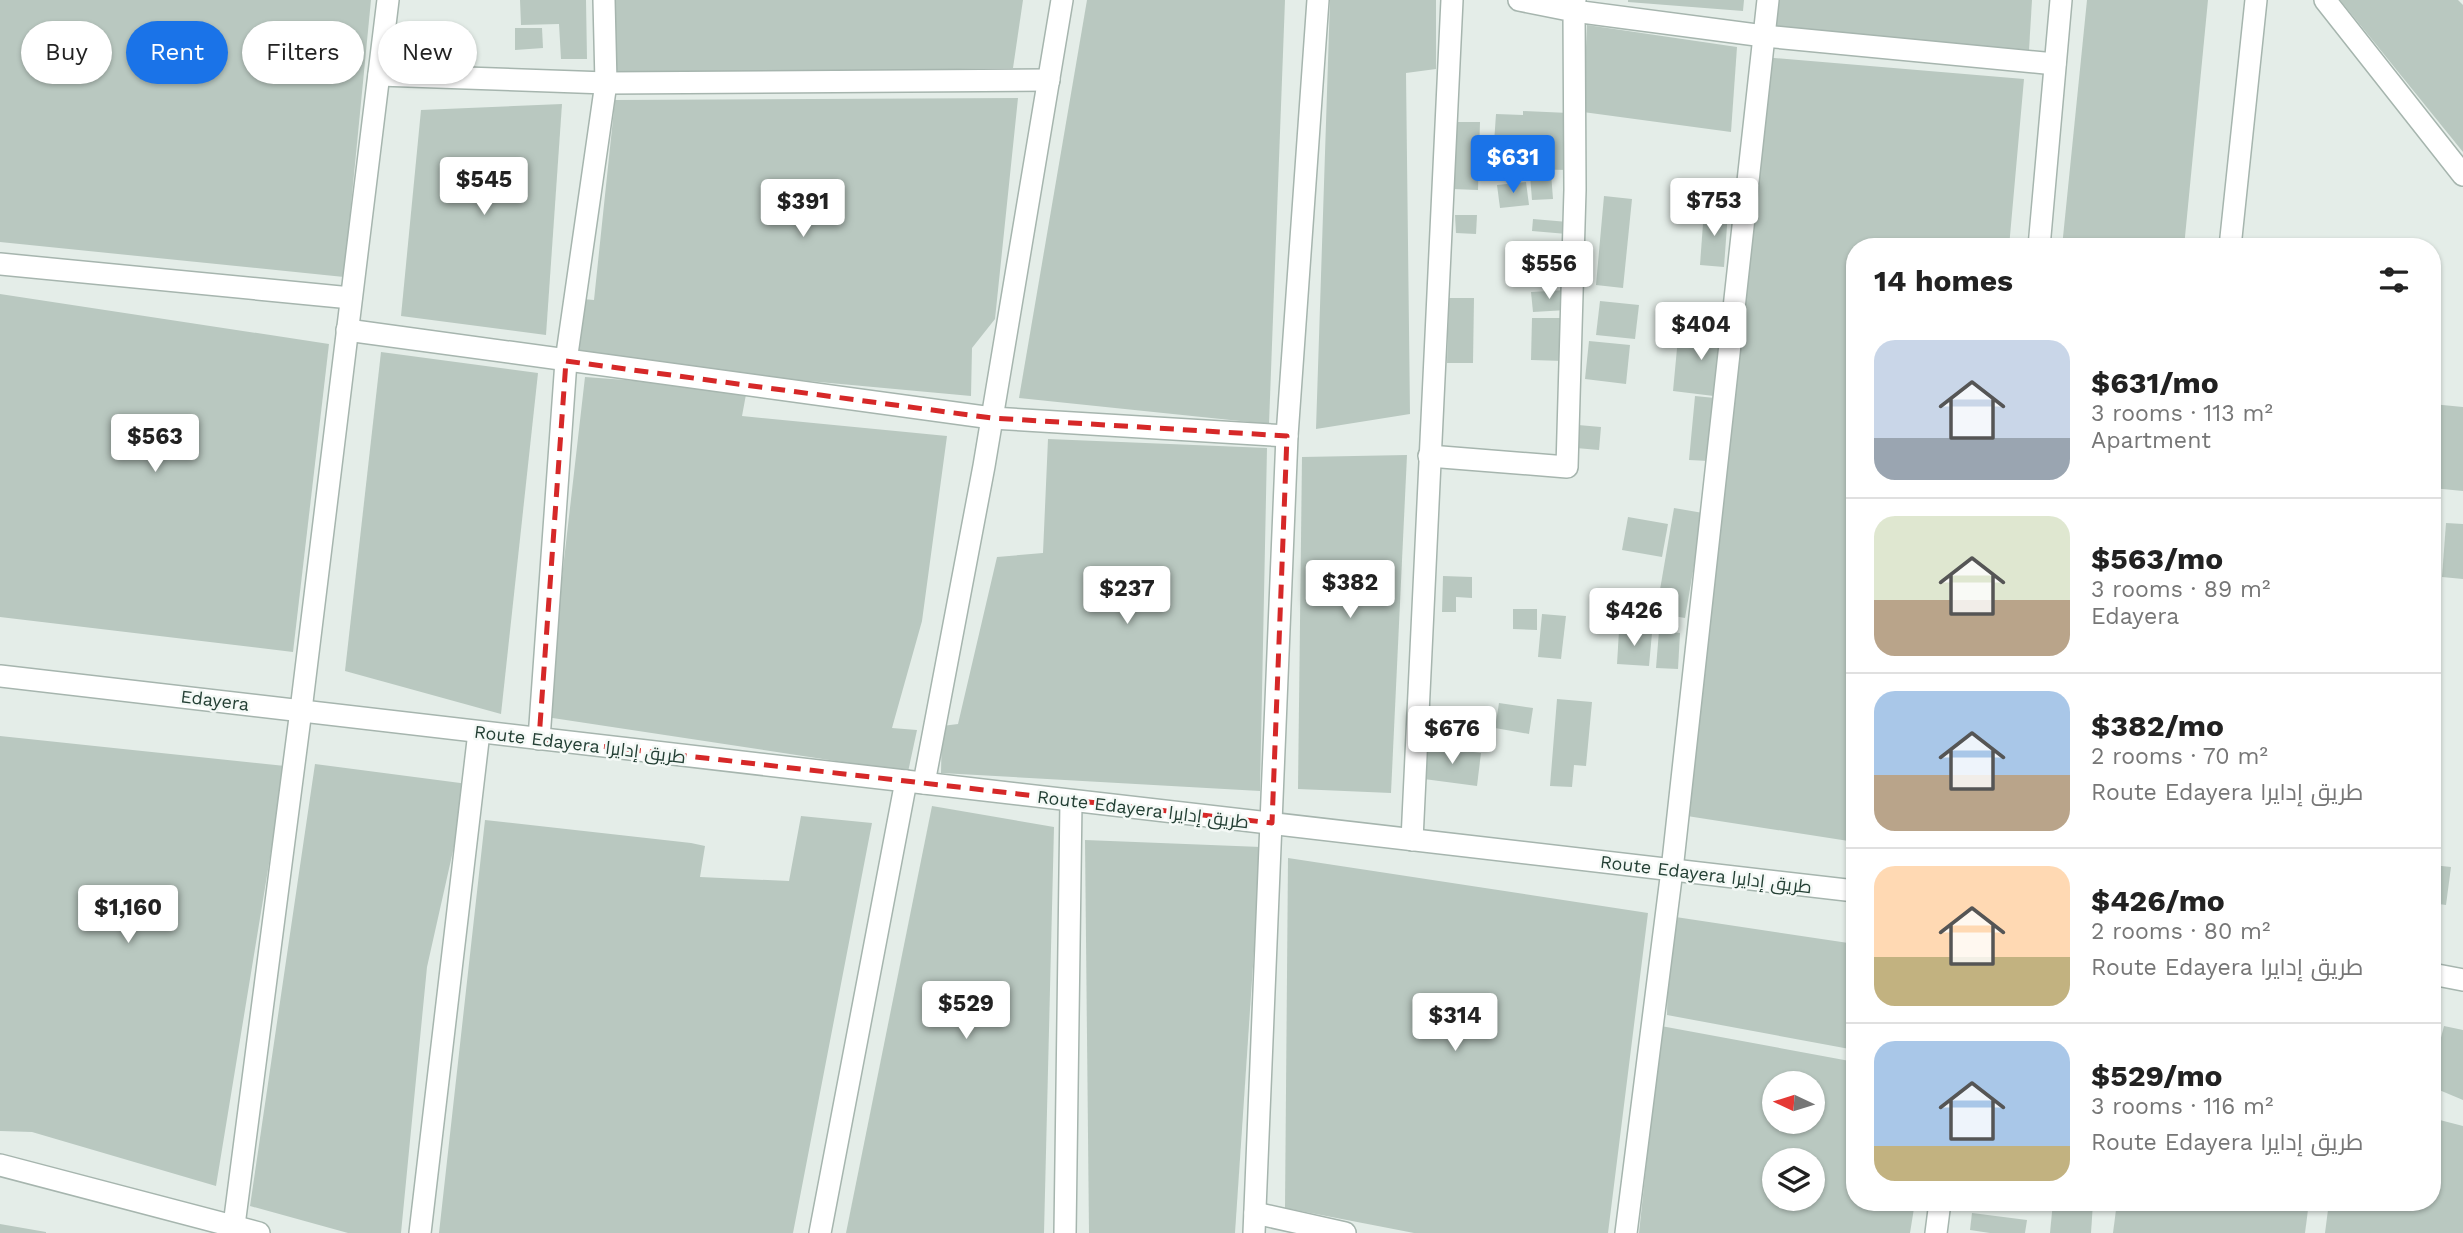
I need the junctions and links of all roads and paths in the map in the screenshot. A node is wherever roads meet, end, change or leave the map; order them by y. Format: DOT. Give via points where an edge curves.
graph roads {
  1 [pos="388,0"];
  2 [pos="604,0"];
  3 [pos="1062,0"];
  4 [pos="1318,0"];
  5 [pos="1452,0"];
  6 [pos="1519,0"];
  7 [pos="1768,0"];
  8 [pos="2061,0"];
  9 [pos="2256,0"];
  10 [pos="2325,0"];
  11 [pos="1575,5"];
  12 [pos="385,21"];
  13 [pos="1764,36"];
  14 [pos="2055,64"];
  15 [pos="477,78"];
  16 [pos="1049,80"];
  17 [pos="378,83"];
  18 [pos="606,83"];
  19 [pos="2463,175"];
  20 [pos="2040,238"];
  21 [pos="2231,238"];
  22 [pos="0,264"];
  23 [pos="351,298"];
  24 [pos="347,330"];
  25 [pos="566,361"];
  26 [pos="992,418"];
  27 [pos="1287,436"];
  28 [pos="1429,456"];
  29 [pos="0,676"];
  30 [pos="301,710"];
  31 [pos="479,732"];
  32 [pos="539,739"];
  33 [pos="915,782"];
  34 [pos="1071,801"];
  35 [pos="1272,823"];
  36 [pos="1412,840"];
  37 [pos="1672,870"];
  38 [pos="1846,890"];
  39 [pos="2441,976"];
  40 [pos="2463,980"];
  41 [pos="0,1165"];
  42 [pos="1939,1211"];
  43 [pos="1254,1223"];
  44 [pos="233,1229"];
  45 [pos="259,1233"];
  46 [pos="420,1233"];
  47 [pos="820,1233"];
  48 [pos="1065,1233"];
  49 [pos="1345,1233"];
  50 [pos="1626,1233"];
  51 [pos="1936,1233"];
  1 -- 12 [label="street"];
  2 -- 18 [label="street"];
  3 -- 16 [label="street"];
  4 -- 27 [label="street"];
  5 -- 28 [label="street"];
  6 -- 11 [label="street"];
  7 -- 13 [label="street"];
  8 -- 14 [label="street"];
  9 -- 21 [label="street"];
  10 -- 19 [label="street"];
  11 -- 13 [label="street"];
  11 -- 28 [label="street" via="1567,467"];
  13 -- 14 [label="street"];
  13 -- 37 [label="street"];
  14 -- 20 [label="street"];
  15 -- 18 [label="street"];
  16 -- 18 [label="street"];
  16 -- 26 [label="street"];
  17 -- 23 [label="street"];
  18 -- 25 [label="street"];
  22 -- 23 [label="street"];
  23 -- 24 [label="street"];
  24 -- 25 [label="street"];
  24 -- 30 [label="street"];
  25 -- 26 [label="street"];
  25 -- 32 [label="street"];
  26 -- 27 [label="street"];
  26 -- 33 [label="street"];
  27 -- 35 [label="street"];
  28 -- 36 [label="street"];
  29 -- 30 [label="street, Edayera"];
  30 -- 31 [label="street, Edayera"];
  30 -- 44 [label="street"];
  31 -- 32 [label="street, Route Edayera طريق إدايرا"];
  31 -- 46 [label="street"];
  32 -- 33 [label="street, Route Edayera طريق إدايرا"];
  33 -- 34 [label="street, Route Edayera طريق إدايرا"];
  33 -- 47 [label="street"];
  34 -- 35 [label="street, Route Edayera طريق إدايرا"];
  34 -- 48 [label="street"];
  35 -- 36 [label="street, Route Edayera طريق إدايرا"];
  35 -- 43 [label="street"];
  36 -- 37 [label="street, Route Edayera طريق إدايرا"];
  37 -- 38 [label="street, Route Edayera طريق إدايرا"];
  37 -- 50 [label="street"];
  39 -- 40 [label="street"];
  41 -- 44 [label="street"];
  42 -- 51 [label="street"];
  43 -- 49 [label="street"];
  44 -- 45 [label="street"];
}
